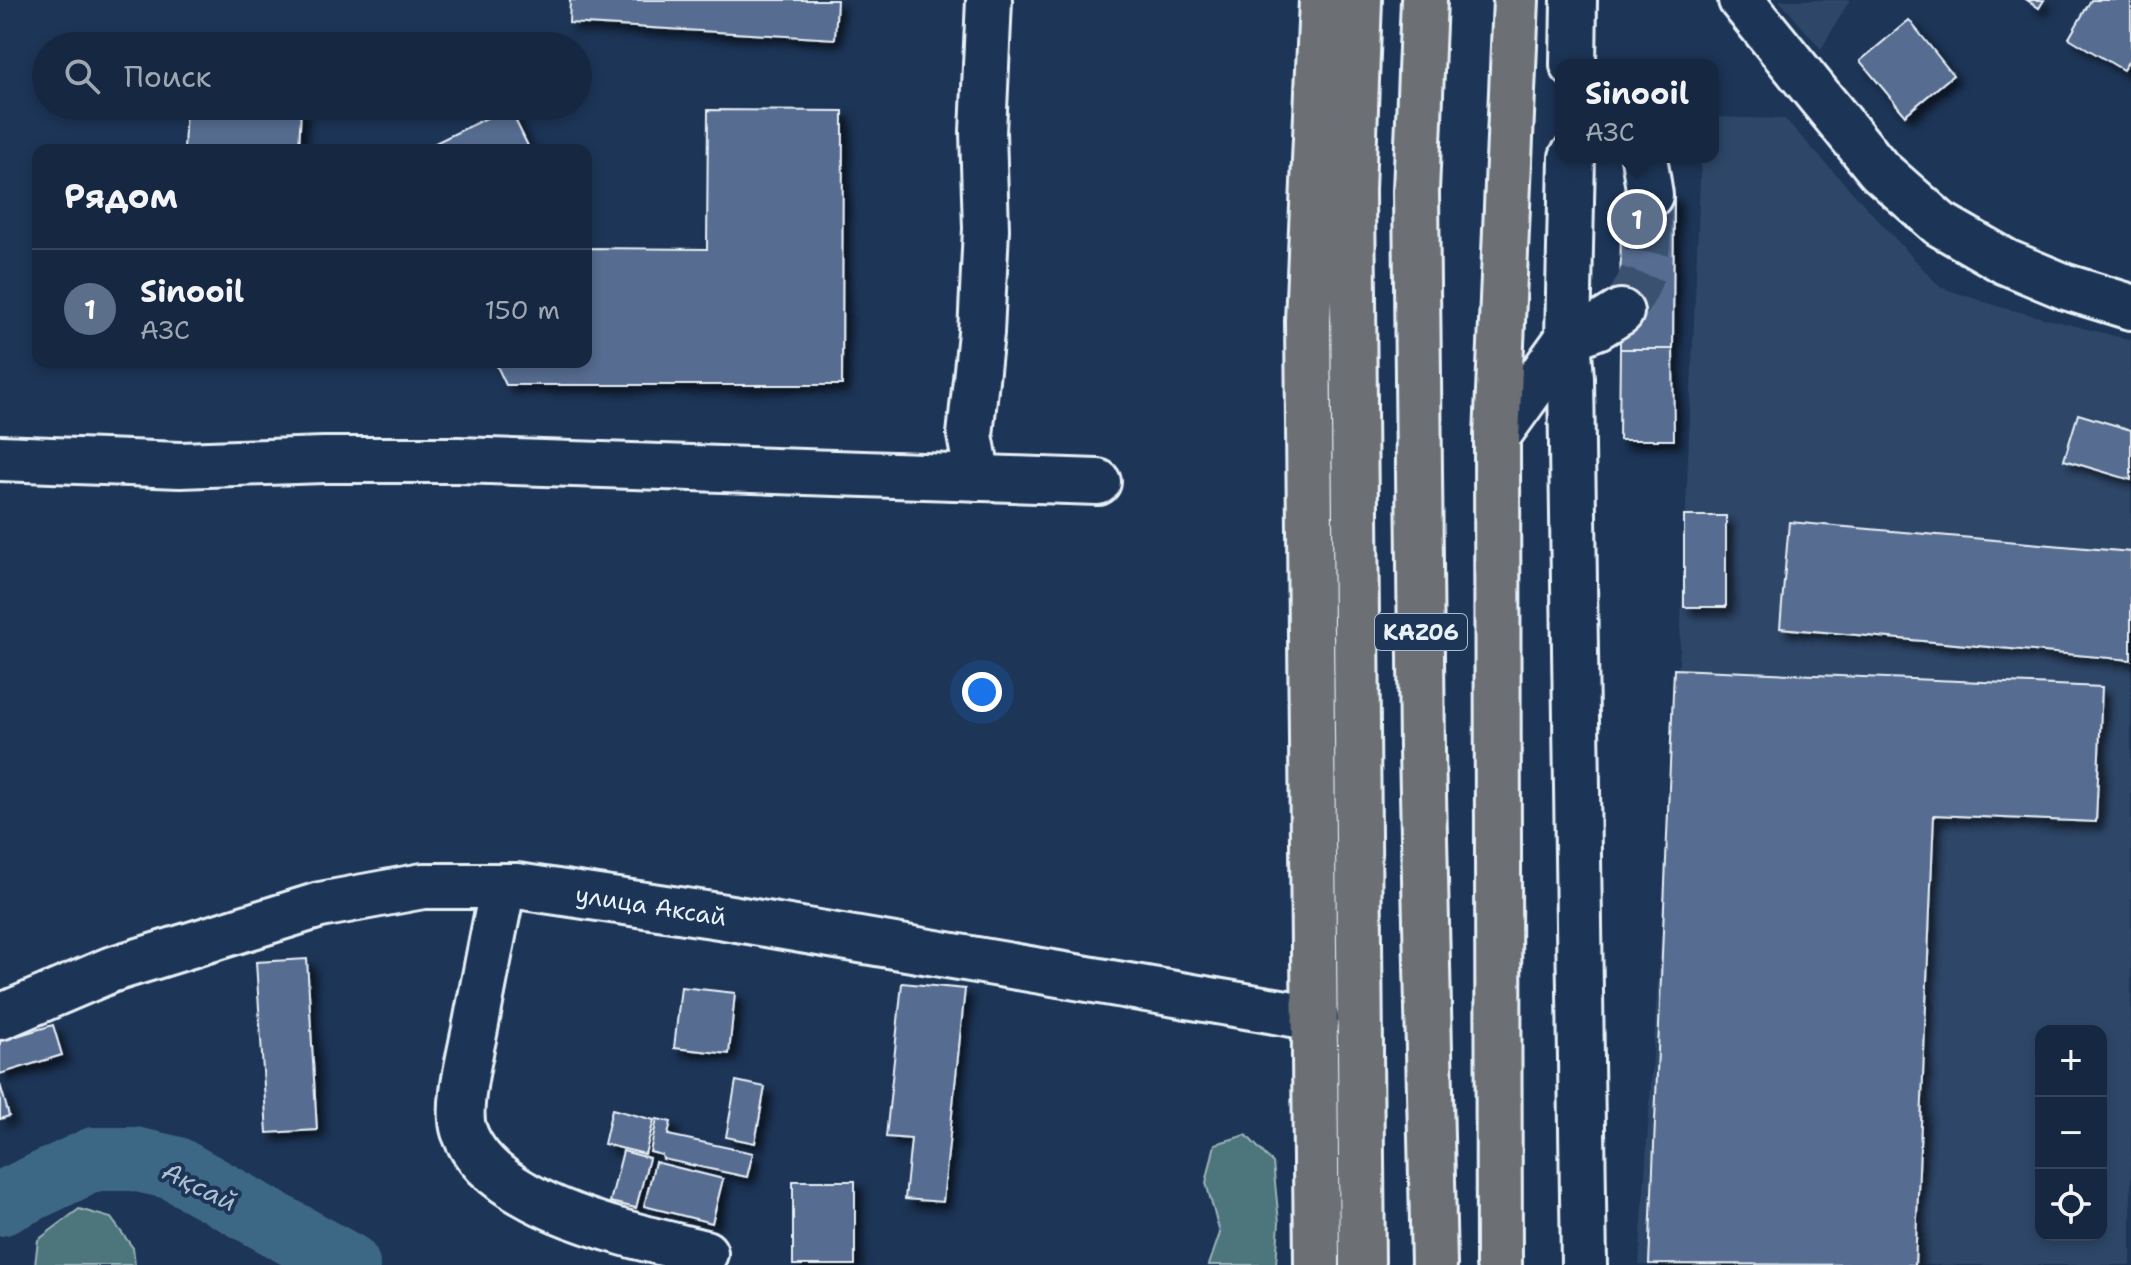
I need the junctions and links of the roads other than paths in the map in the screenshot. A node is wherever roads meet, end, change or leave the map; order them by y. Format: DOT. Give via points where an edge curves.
graph roads {
  1 [pos="989,0"];
  2 [pos="1322,0"];
  3 [pos="1359,0"];
  4 [pos="1424,0"];
  5 [pos="1516,0"];
  6 [pos="1574,0"];
  7 [pos="1741,0"];
  8 [pos="1573,59"];
  9 [pos="1572,163"];
  10 [pos="2131,307"];
  11 [pos="1621,312"];
  12 [pos="1568,338"];
  13 [pos="1497,437"];
  14 [pos="0,458"];
  15 [pos="978,478"];
  16 [pos="1098,482"];
  17 [pos="503,886"];
  18 [pos="0,1017"];
  19 [pos="1316,1018"];
  20 [pos="705,1253"];
  21 [pos="1317,1265"];
  22 [pos="1362,1265"];
  23 [pos="1434,1265"];
  24 [pos="1499,1265"];
  25 [pos="1584,1265"];
  1 -- 15 [label="street" via="983,132 986,229 970,435"];
  2 -- 19 [label="main road" via="1308,321"];
  3 -- 22 [label="main road, KАZ06" via="1352,190"];
  4 -- 23 [label="main road, KАZ06" via="1416,191"];
  5 -- 13 [label="main road"];
  6 -- 8 [label="street"];
  7 -- 10 [label="street" via="1879,170 1940,224 2006,262"];
  9 -- 12 [label="street"];
  11 -- 12 [label="street"];
  12 -- 13 [label="street"];
  12 -- 25 [label="street"];
  13 -- 24 [label="main road"];
  14 -- 15 [label="street" via="180,465 458,460"];
  15 -- 16 [label="street"];
  17 -- 18 [label="street, улица Аксай" via="423,886 320,905 110,970"];
  17 -- 19 [label="street, улица Аксай" via="719,916"];
  17 -- 20 [label="street" via="463,1090 463,1130 481,1161 538,1201 593,1225"];
  19 -- 21 [label="main road"];
}
